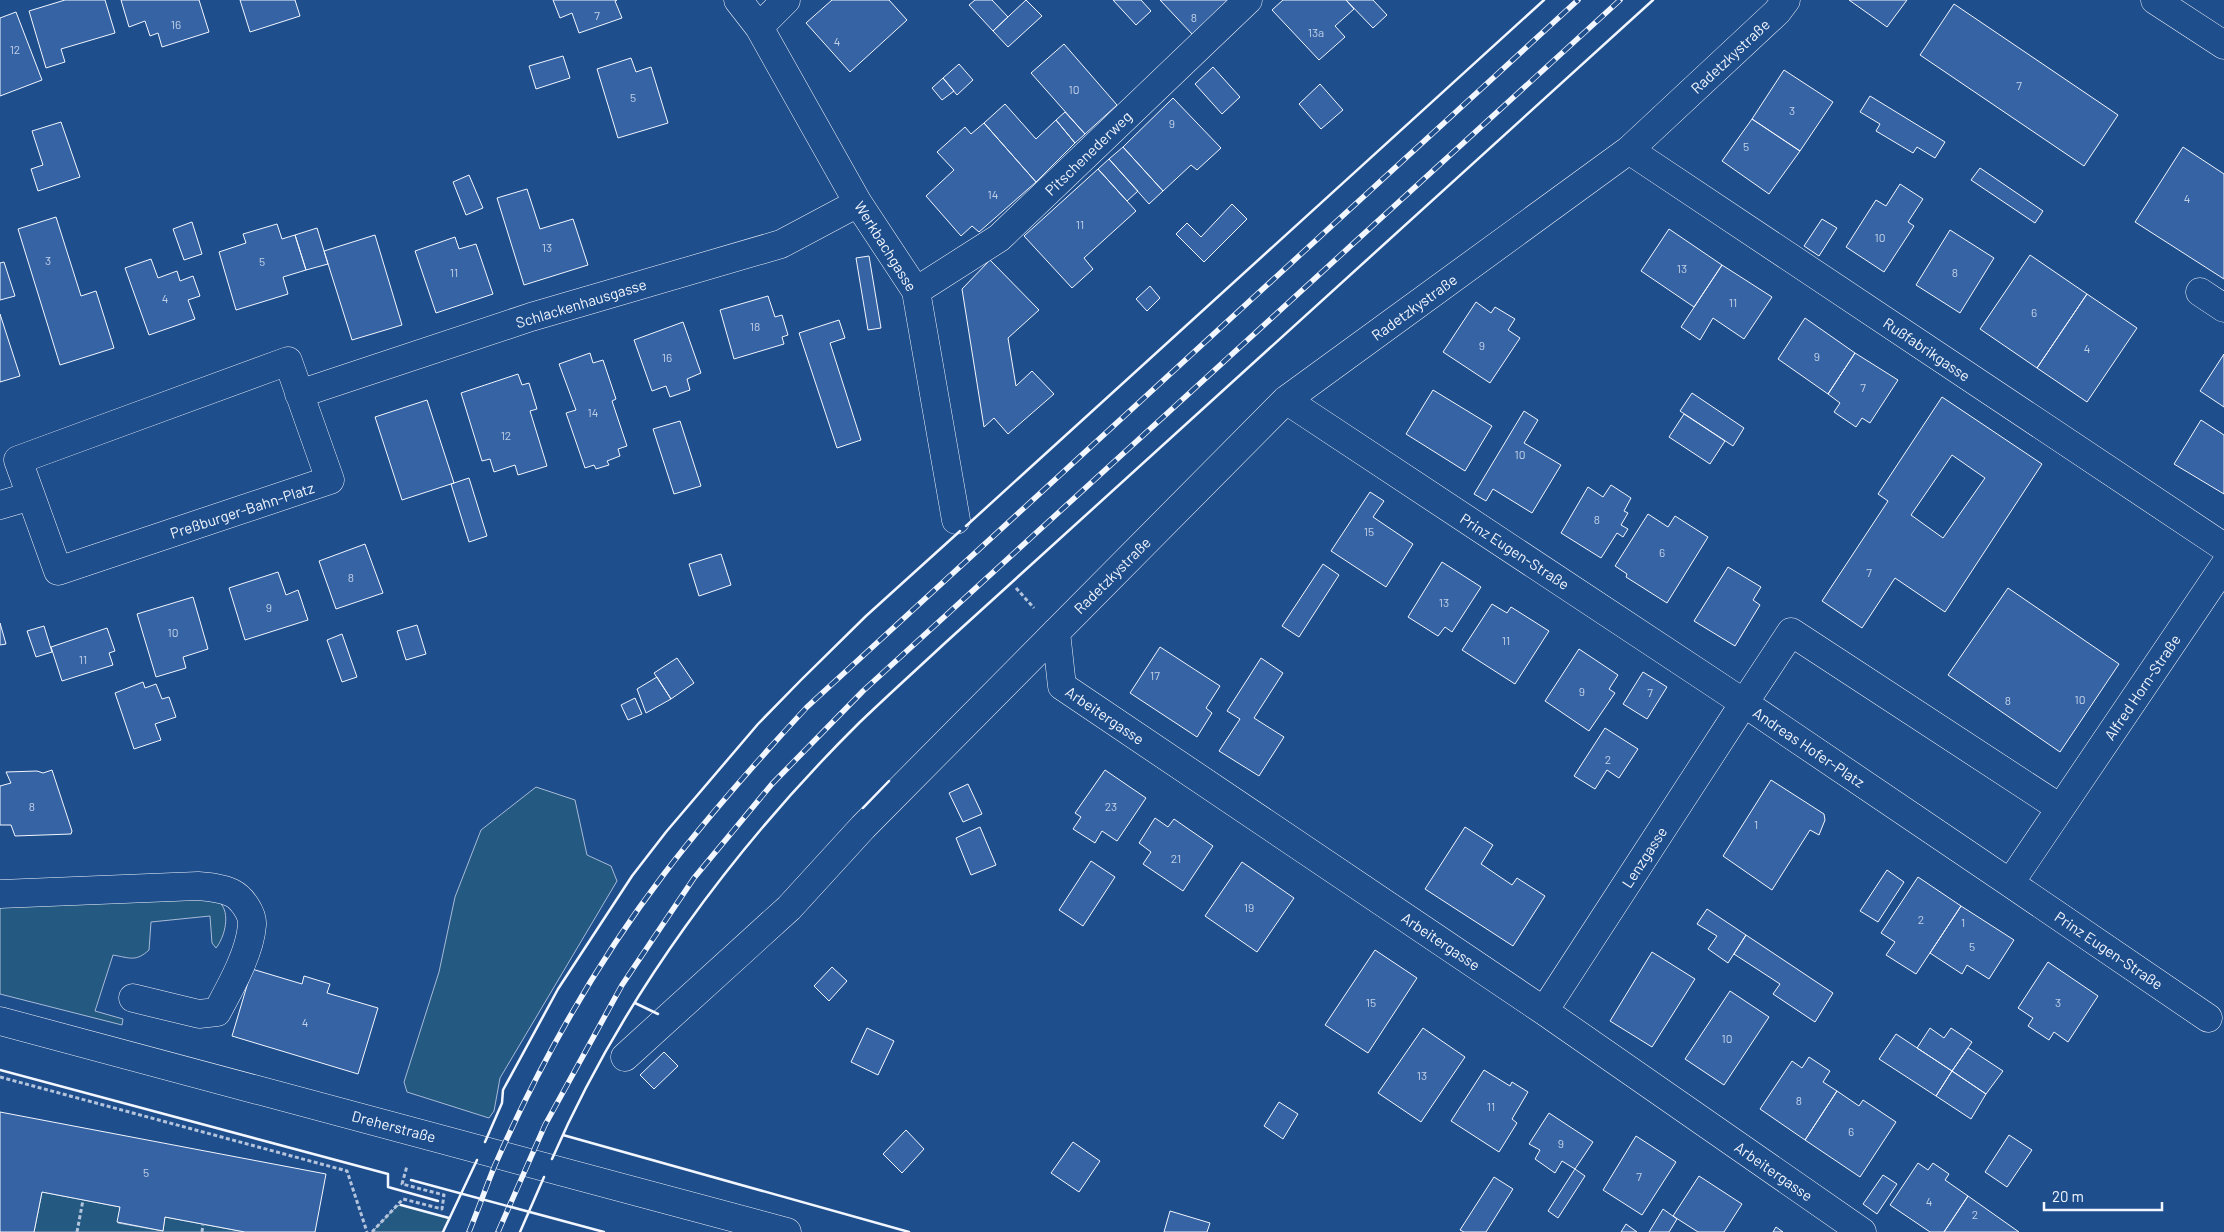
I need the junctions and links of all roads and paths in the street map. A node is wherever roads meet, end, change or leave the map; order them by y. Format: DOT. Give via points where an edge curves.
graph roads {
  1 [pos="738,0"];
  2 [pos="786,0"];
  3 [pos="1248,0"];
  4 [pos="1786,0"];
  5 [pos="2155,0"];
  6 [pos="759,27"];
  7 [pos="2224,45"];
  8 [pos="1629,150"];
  9 [pos="858,203"];
  10 [pos="916,291"];
  11 [pos="2200,292"];
  12 [pos="2224,308"];
  13 [pos="299,394"];
  14 [pos="1286,400"];
  15 [pos="32,496"];
  16 [pos="0,505"];
  17 [pos="956,520"];
  18 [pos="2224,547"];
  19 [pos="2224,566"];
  20 [pos="1056,632"];
  21 [pos="1744,703"];
  22 [pos="2060,808"];
  23 [pos="2010,883"];
  24 [pos="0,894"];
  25 [pos="132,998"];
  26 [pos="1544,1011"];
  27 [pos="2208,1018"];
  28 [pos="0,1021"];
  29 [pos="625,1057"];
  30 [pos="0,1077"];
  31 [pos="407,1166"];
  32 [pos="83,1200"];
  33 [pos="203,1224"];
  34 [pos="77,1232"];
  35 [pos="202,1232"];
  36 [pos="366,1232"];
  37 [pos="372,1232"];
  38 [pos="787,1232"];
  39 [pos="1862,1232"];
  1 -- 6 [label="street, Werkbachgasse"];
  2 -- 6 [label="street"];
  3 -- 10 [label="street, Pitschenederweg" via="999,238"];
  4 -- 8 [label="street, Radetzkystraße"];
  5 -- 7 [label="street"];
  6 -- 9 [label="street, Werkbachgasse"];
  8 -- 14 [label="street, Radetzkystraße"];
  8 -- 18 [label="street, Rußfabrikgasse"];
  9 -- 10 [label="street, Werkbachgasse"];
  9 -- 13 [label="street, Schlackenhausgasse" via="781,244 531,317"];
  10 -- 17 [label="street, Werkbachgasse"];
  11 -- 12 [label="street"];
  13 -- 15 [label="street, Preßburger-Bahn-Platz" via="288,361 18,460"];
  13 -- 15 [label="street, Preßburger-Bahn-Platz" via="330,480 58,571"];
  14 -- 20 [label="street, Radetzkystraße"];
  14 -- 21 [label="street, Prinz Eugen-Straße"];
  15 -- 16 [label="street"];
  19 -- 22 [label="street, Alfred Horn-Straße"];
  20 -- 26 [label="street, Arbeitergasse" via="1062,686"];
  20 -- 29 [label="street, Radetzkystraße" via="863,827 789,908"];
  21 -- 22 [label="street, Andreas Hofer-Platz" via="1792,632"];
  21 -- 23 [label="street, Andreas Hofer-Platz"];
  21 -- 26 [label="street, Lenzgasse"];
  22 -- 23 [label="street"];
  23 -- 27 [label="street, Prinz Eugen-Straße"];
  24 -- 25 [label="street" via="198,886 220,888 234,894 245,905 252,924 247,947 217,1012 199,1014"];
  26 -- 39 [label="street, Arbeitergasse"];
  28 -- 38 [label="street, Dreherstraße"];
  30 -- 36 [label="path" via="347,1171"];
  31 -- 37 [label="path" via="402,1184 444,1196 442,1209 403,1199"];
  32 -- 34 [label="path"];
  33 -- 35 [label="path"];
}
